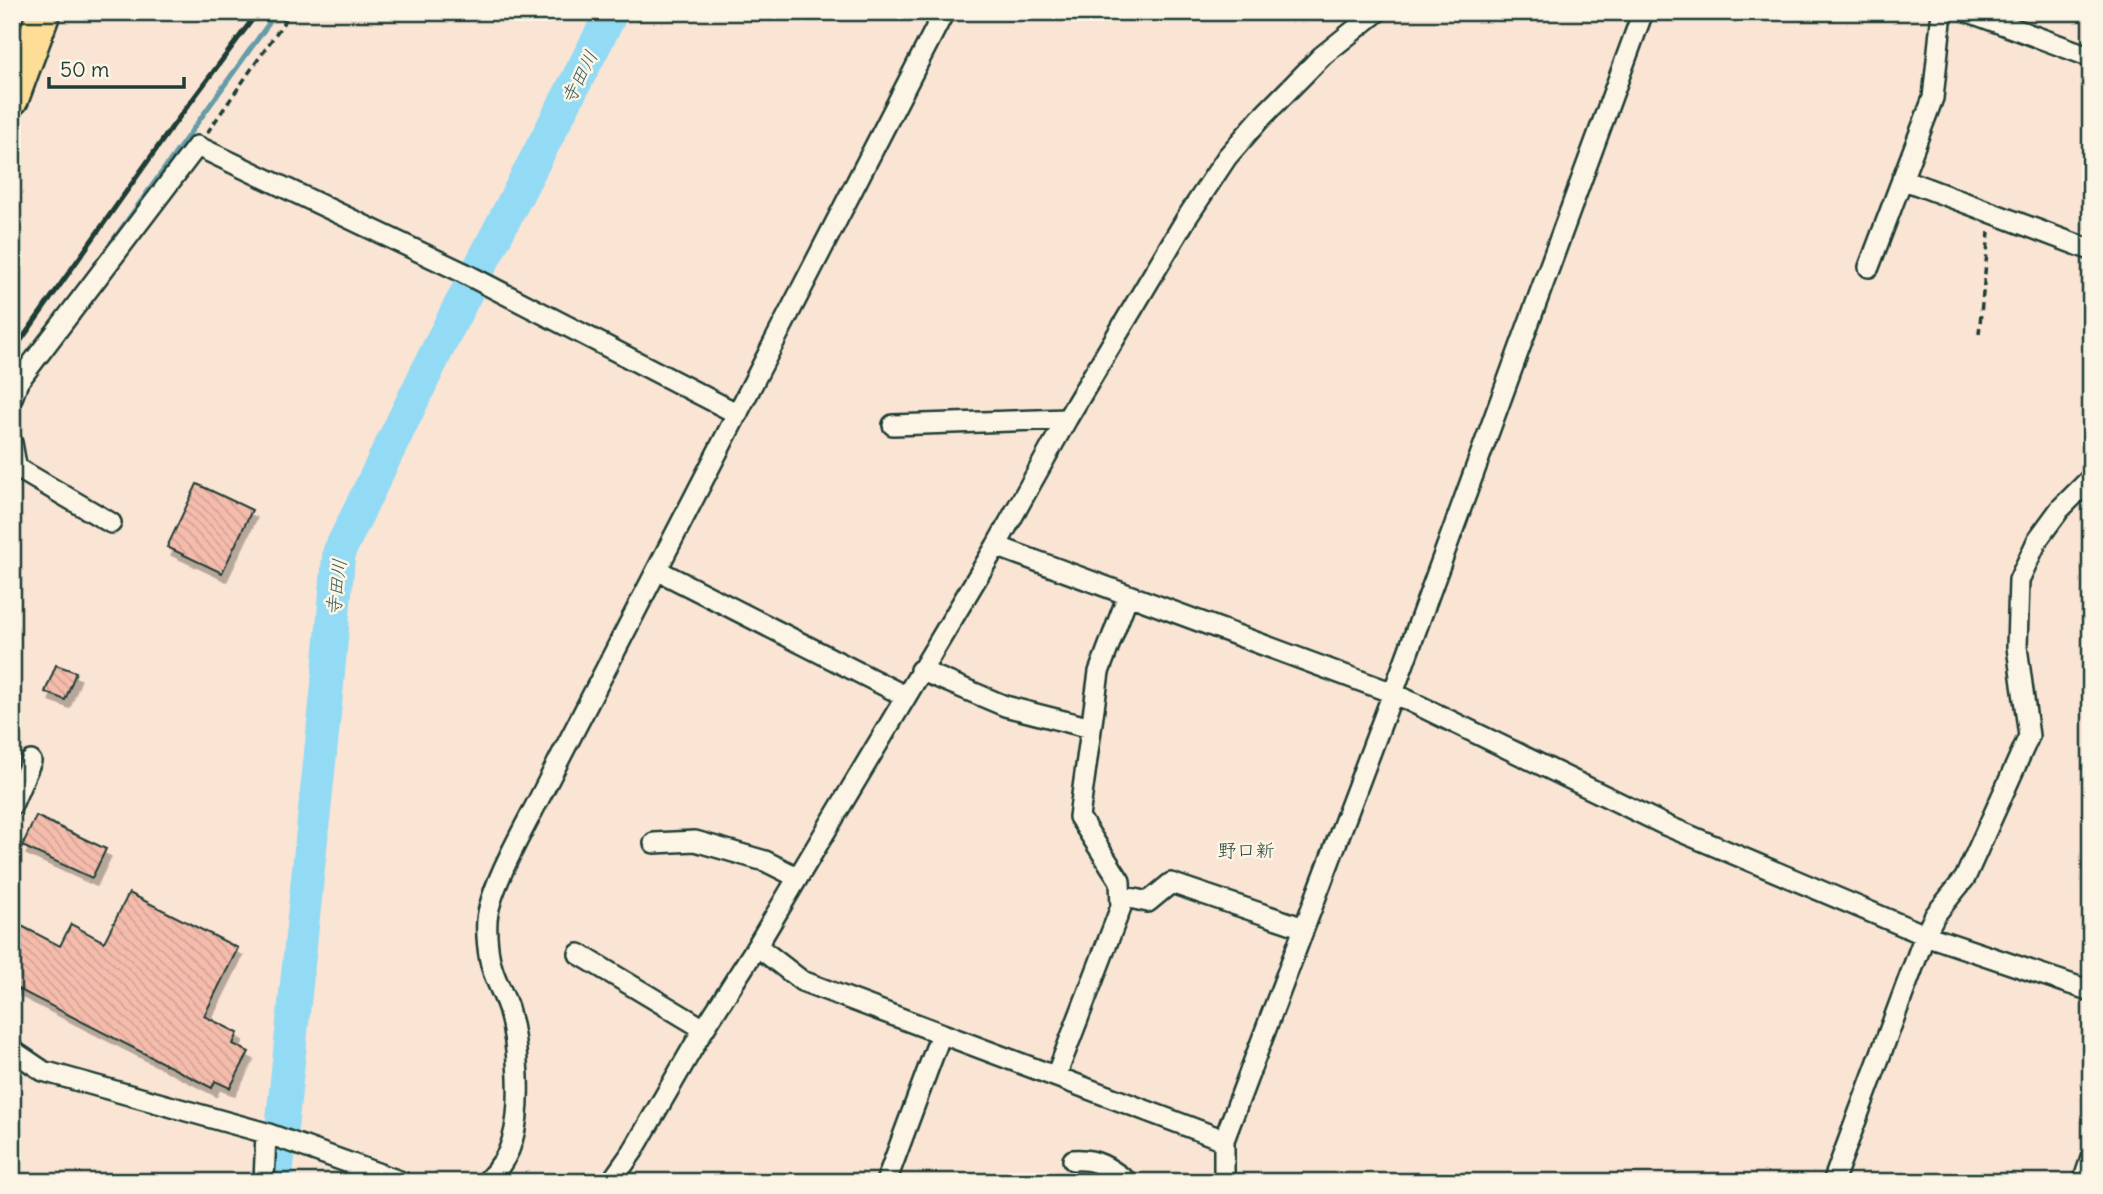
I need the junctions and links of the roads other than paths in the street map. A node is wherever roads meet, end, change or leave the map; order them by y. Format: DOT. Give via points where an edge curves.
graph roads {
  1 [pos="44,12"];
  2 [pos="944,12"];
  3 [pos="1377,12"];
  4 [pos="1643,12"];
  5 [pos="1942,12"];
  6 [pos="1969,12"];
  7 [pos="2091,57"];
  8 [pos="12,99"];
  9 [pos="1902,179"];
  10 [pos="2091,250"];
  11 [pos="1869,267"];
  12 [pos="12,398"];
  13 [pos="738,414"];
  14 [pos="1067,419"];
  15 [pos="893,425"];
  16 [pos="12,443"];
  17 [pos="14,465"];
  18 [pos="2091,478"];
  19 [pos="111,523"];
  20 [pos="996,546"];
  21 [pos="657,570"];
  22 [pos="1128,595"];
  23 [pos="920,670"];
  24 [pos="1393,692"];
  25 [pos="905,696"];
  26 [pos="1091,728"];
  27 [pos="31,761"];
  28 [pos="12,805"];
  29 [pos="654,843"];
  30 [pos="797,877"];
  31 [pos="1121,896"];
  32 [pos="1304,928"];
  33 [pos="1925,935"];
  34 [pos="757,946"];
  35 [pos="579,954"];
  36 [pos="2091,991"];
  37 [pos="704,1029"];
  38 [pos="941,1034"];
  39 [pos="12,1051"];
  40 [pos="1056,1076"];
  41 [pos="266,1134"];
  42 [pos="1224,1140"];
  43 [pos="2091,1158"];
  44 [pos="1073,1160"];
  45 [pos="2085,1181"];
  46 [pos="264,1182"];
  47 [pos="402,1182"];
  48 [pos="486,1182"];
  49 [pos="611,1182"];
  50 [pos="886,1182"];
  51 [pos="1128,1182"];
  52 [pos="1224,1182"];
  53 [pos="1833,1182"];
  1 -- 8 [label="main road"];
  2 -- 13 [label="street"];
  3 -- 14 [label="street" via="1322,56 1227,157"];
  4 -- 24 [label="street"];
  5 -- 9 [label="street" via="1933,98"];
  6 -- 7 [label="street"];
  9 -- 10 [label="street"];
  9 -- 11 [label="street"];
  12 -- 13 [label="street" via="18,382 197,146 462,272"];
  13 -- 21 [label="street"];
  14 -- 15 [label="street"];
  14 -- 20 [label="street"];
  16 -- 17 [label="street"];
  17 -- 19 [label="street"];
  18 -- 33 [label="street" via="2038,539 2019,580 2017,646 2029,736 1965,878"];
  20 -- 22 [label="street"];
  20 -- 23 [label="street"];
  21 -- 25 [label="street"];
  21 -- 48 [label="street" via="505,867 490,905 487,922 492,968 508,1008 518,1097 512,1142 498,1170"];
  22 -- 24 [label="street"];
  22 -- 26 [label="street" via="1099,672"];
  23 -- 25 [label="street"];
  23 -- 26 [label="street" via="1006,706"];
  24 -- 32 [label="street"];
  24 -- 33 [label="street" via="1665,825"];
  25 -- 30 [label="street"];
  26 -- 31 [label="street" via="1079,817 1120,881"];
  27 -- 28 [label="street"];
  29 -- 30 [label="street" via="695,841 765,861"];
  30 -- 34 [label="street"];
  31 -- 32 [label="street" via="1148,902 1171,883"];
  31 -- 40 [label="street" via="1121,907"];
  32 -- 42 [label="street"];
  33 -- 36 [label="street"];
  33 -- 53 [label="street"];
  34 -- 37 [label="street"];
  34 -- 38 [label="street" via="802,981"];
  35 -- 37 [label="street"];
  37 -- 49 [label="street"];
  38 -- 40 [label="street"];
  38 -- 50 [label="street"];
  39 -- 41 [label="street" via="43,1071"];
  40 -- 42 [label="street"];
  41 -- 46 [label="street"];
  41 -- 47 [label="street"];
  42 -- 52 [label="street"];
  43 -- 45 [label="street"];
  44 -- 51 [label="street" via="1089,1159 1108,1166"];
}
